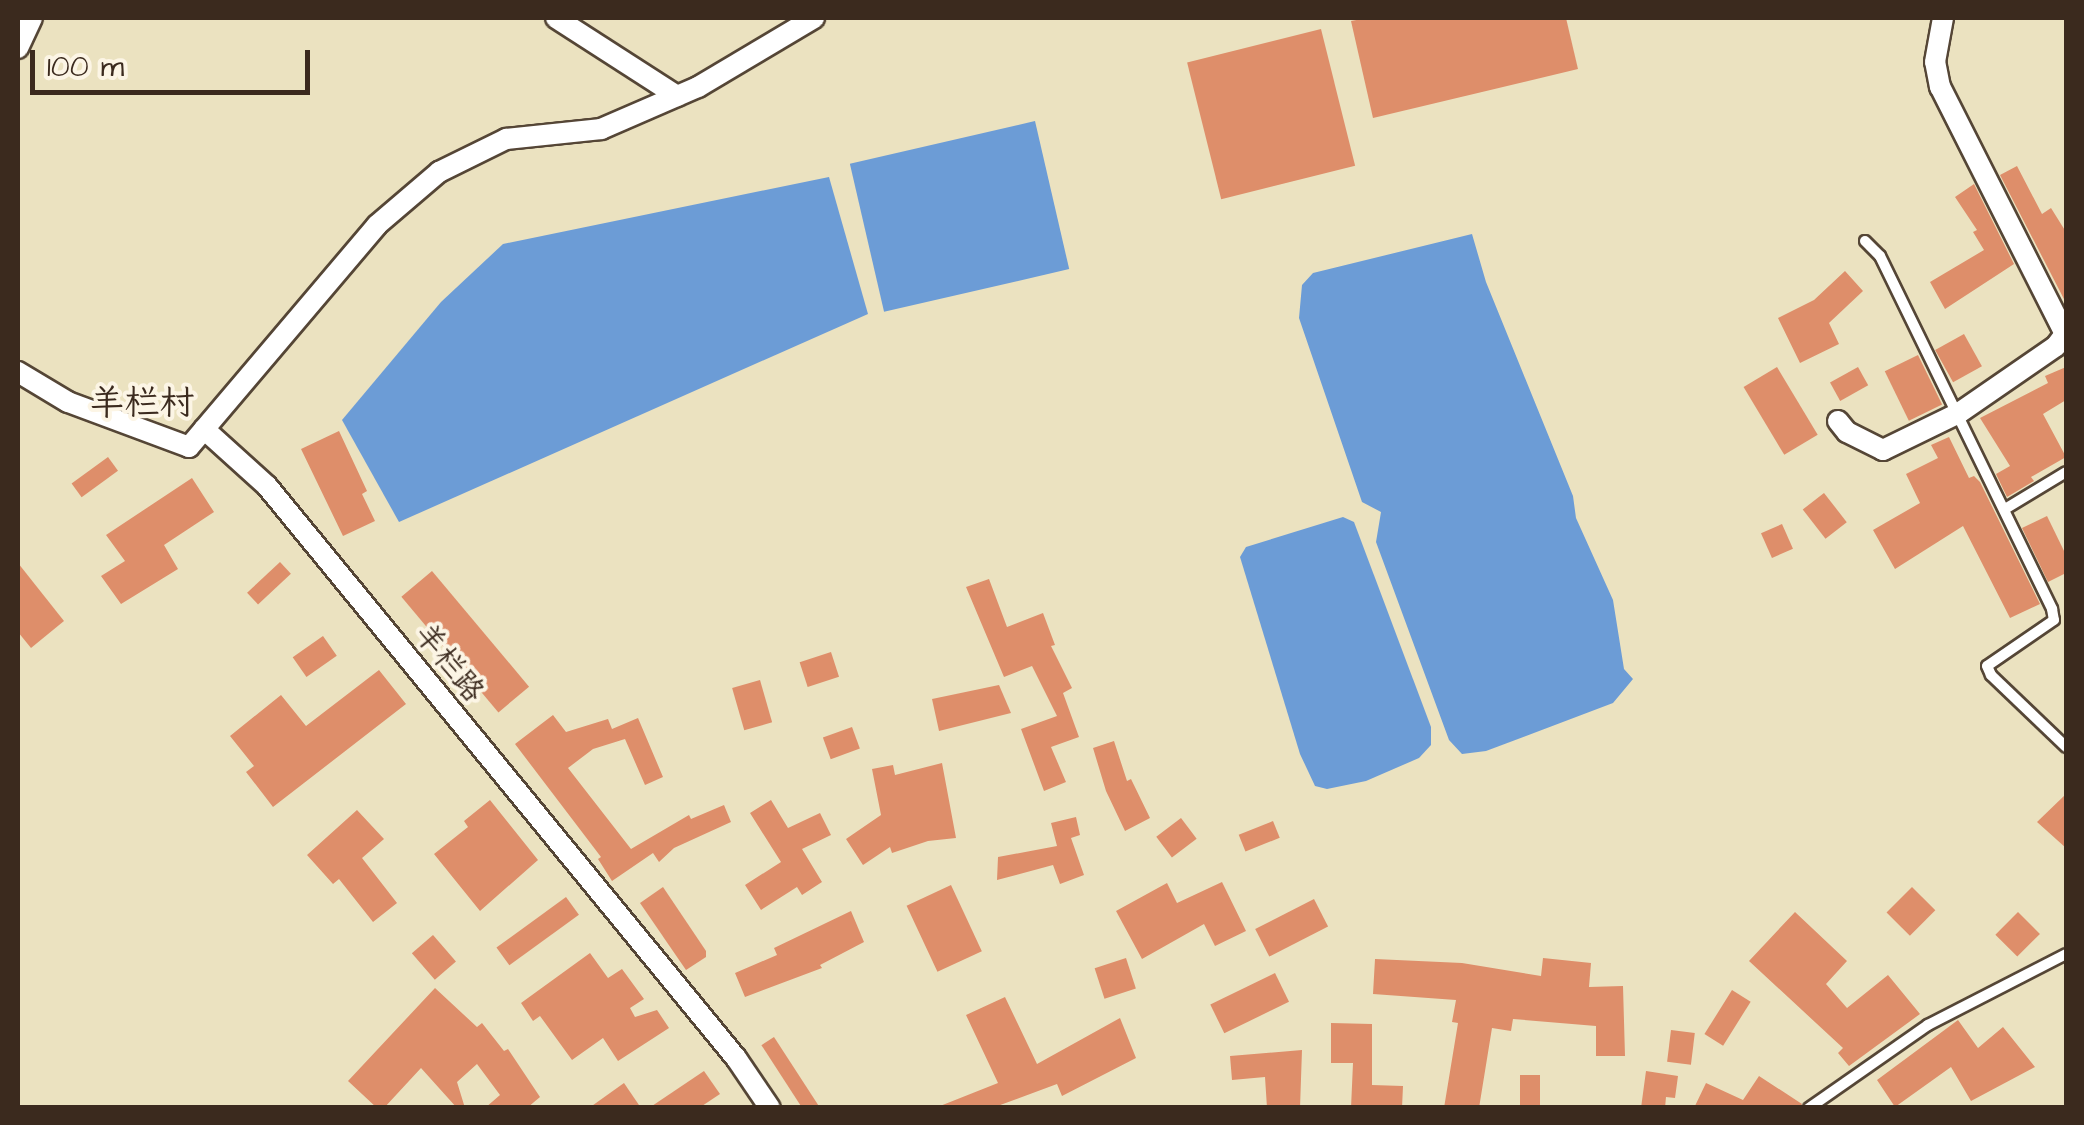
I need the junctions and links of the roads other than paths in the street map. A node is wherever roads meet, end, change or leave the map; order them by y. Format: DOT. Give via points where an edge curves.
graph roads {
  1 [pos="32,18"];
  2 [pos="556,18"];
  3 [pos="814,18"];
  4 [pos="1942,18"];
  5 [pos="18,48"];
  6 [pos="677,96"];
  7 [pos="1865,241"];
  8 [pos="18,372"];
  9 [pos="1959,413"];
  10 [pos="1838,422"];
  11 [pos="204,430"];
  12 [pos="2066,472"];
  13 [pos="2005,509"];
  14 [pos="2066,747"];
  15 [pos="2066,954"];
  16 [pos="770,1108"];
  17 [pos="1809,1108"];
  1 -- 5 [label="street"];
  2 -- 6 [label="street"];
  3 -- 6 [label="street"];
  4 -- 9 [label="street" via="1935,62 1940,87 2065,334"];
  6 -- 11 [label="street" via="601,129 506,139 439,172 377,225"];
  7 -- 9 [label="lane" via="1880,256"];
  8 -- 11 [label="street" via="68,402 190,447"];
  9 -- 10 [label="street" via="1883,450"];
  9 -- 13 [label="lane"];
  11 -- 16 [label="street, 羊栏路" via="267,486 736,1058"];
  12 -- 13 [label="lane"];
  13 -- 14 [label="lane" via="2054,620 1987,666"];
  15 -- 17 [label="lane" via="1928,1025"];
}
